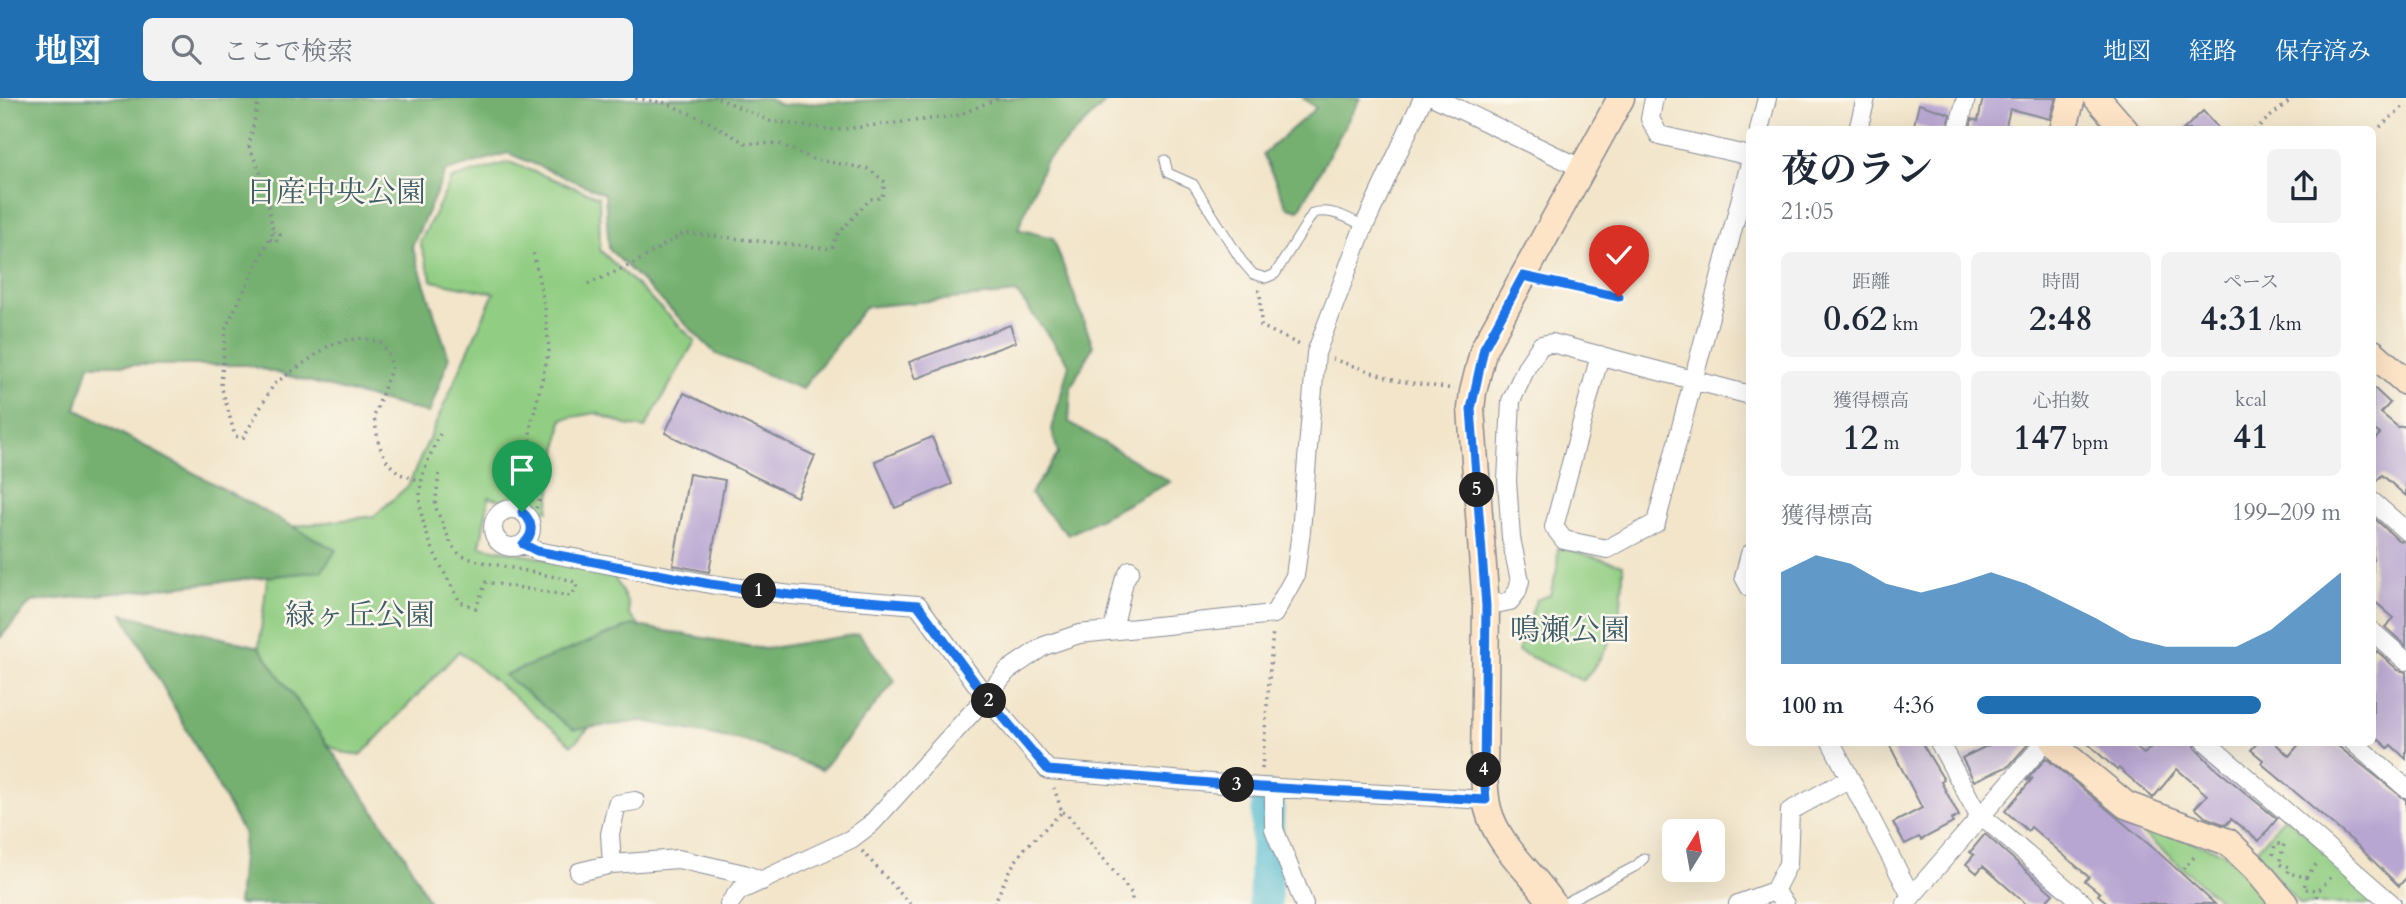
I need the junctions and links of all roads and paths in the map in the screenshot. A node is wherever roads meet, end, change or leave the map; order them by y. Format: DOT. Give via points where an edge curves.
graph roads {
  1 [pos="259,98"];
  2 [pos="632,98"];
  3 [pos="718,98"];
  4 [pos="999,98"];
  5 [pos="1423,98"];
  6 [pos="1436,98"];
  7 [pos="1621,98"];
  8 [pos="1654,98"];
  9 [pos="1767,98"];
  10 [pos="1866,98"];
  11 [pos="1966,98"];
  12 [pos="2072,98"];
  13 [pos="2097,98"];
  14 [pos="2292,98"];
  15 [pos="2406,104"];
  16 [pos="1760,126"];
  17 [pos="1859,126"];
  18 [pos="1959,126"];
  19 [pos="2064,126"];
  20 [pos="2121,126"];
  21 [pos="2259,126"];
  22 [pos="2380,127"];
  23 [pos="1746,155"];
  24 [pos="1166,160"];
  25 [pos="1581,168"];
  26 [pos="1746,178"];
  27 [pos="1364,226"];
  28 [pos="533,252"];
  29 [pos="1523,276"];
  30 [pos="588,284"];
  31 [pos="1619,297"];
  32 [pos="1600,355"];
  33 [pos="2376,360"];
  34 [pos="1693,380"];
  35 [pos="2406,382"];
  36 [pos="1746,394"];
  37 [pos="440,433"];
  38 [pos="439,474"];
  39 [pos="503,479"];
  40 [pos="421,481"];
  41 [pos="541,485"];
  42 [pos="2376,505"];
  43 [pos="530,521"];
  44 [pos="2406,531"];
  45 [pos="523,544"];
  46 [pos="1130,570"];
  47 [pos="1486,606"];
  48 [pos="1274,614"];
  49 [pos="1113,630"];
  50 [pos="2376,635"];
  51 [pos="2406,661"];
  52 [pos="986,697"];
  53 [pos="1833,746"];
  54 [pos="1941,746"];
  55 [pos="2042,746"];
  56 [pos="2057,746"];
  57 [pos="2211,746"];
  58 [pos="2358,746"];
  59 [pos="1048,770"];
  60 [pos="1850,778"];
  61 [pos="1267,787"];
  62 [pos="2406,788"];
  63 [pos="1486,800"];
  64 [pos="635,801"];
  65 [pos="1062,812"];
  66 [pos="1981,817"];
  67 [pos="851,839"];
  68 [pos="1644,858"];
  69 [pos="2319,861"];
  70 [pos="612,864"];
  71 [pos="579,872"];
  72 [pos="2306,877"];
  73 [pos="2263,878"];
  74 [pos="762,881"];
  75 [pos="2340,883"];
  76 [pos="2319,890"];
  77 [pos="1911,897"];
  78 [pos="1779,898"];
  79 [pos="729,904"];
  80 [pos="910,904"];
  81 [pos="994,904"];
  82 [pos="1132,904"];
  83 [pos="1304,904"];
  84 [pos="1553,904"];
  85 [pos="1563,904"];
  86 [pos="1738,904"];
  87 [pos="1932,904"];
  88 [pos="2084,904"];
  89 [pos="2285,904"];
  90 [pos="2316,904"];
  91 [pos="2392,904"];
  1 -- 40 [label="path" via="249,146 264,182 273,232 226,327 221,385 235,436 243,438 274,384 330,345 363,338 381,343 392,366 374,417 379,445 400,474"];
  2 -- 30 [label="path" via="666,103 745,144 779,144 813,159 869,169 885,182 882,198 870,199 837,235 832,249 684,233"];
  3 -- 4 [label="path" via="769,121 835,130 956,116"];
  5 -- 27 [label="street"];
  6 -- 25 [label="street"];
  7 -- 25 [label="street"];
  8 -- 23 [label="street" via="1650,119 1659,135"];
  9 -- 16 [label="street"];
  10 -- 17 [label="street"];
  11 -- 18 [label="street"];
  12 -- 19 [label="street"];
  13 -- 20 [label="street"];
  14 -- 21 [label="path"];
  15 -- 22 [label="path"];
  24 -- 27 [label="lane" via="1168,173 1193,184 1253,274 1266,278 1275,274 1313,213 1343,216"];
  25 -- 29 [label="street"];
  26 -- 34 [label="street"];
  27 -- 48 [label="street" via="1316,353 1295,576"];
  28 -- 41 [label="path" via="549,350 530,430"];
  29 -- 31 [label="lane"];
  29 -- 47 [label="street" via="1484,348 1471,409"];
  32 -- 34 [label="street"];
  32 -- 34 [label="street" via="1554,527 1564,540 1607,549 1656,523"];
  32 -- 47 [label="street" via="1552,343 1541,345 1516,389 1511,401 1507,480 1520,581 1510,601"];
  33 -- 35 [label="street"];
  34 -- 36 [label="street"];
  37 -- 40 [label="path"];
  38 -- 40 [label="path" via="435,506 460,555 570,580 578,589 570,596 486,582 476,608 460,602 425,529 419,506"];
  39 -- 41 [label="path"];
  41 -- 43 [label="path"];
  42 -- 44 [label="street"];
  43 -- 45 [label="street" via="531,534"];
  43 -- 45 [label="street" via="522,512 509,509 494,521 493,533 500,543 512,548"];
  45 -- 52 [label="street" via="537,551 710,584 918,605"];
  46 -- 49 [label="street"];
  47 -- 63 [label="street"];
  48 -- 49 [label="street"];
  48 -- 61 [label="path"];
  49 -- 52 [label="street" via="1079,634 1044,646 1007,671"];
  50 -- 51 [label="street"];
  52 -- 59 [label="street"];
  52 -- 67 [label="street" via="871,824"];
  53 -- 60 [label="street"];
  54 -- 66 [label="street"];
  55 -- 66 [label="street"];
  56 -- 73 [label="street" via="2126,805 2228,842"];
  57 -- 91 [label="street"];
  58 -- 62 [label="street"];
  59 -- 61 [label="street"];
  59 -- 65 [label="path"];
  60 -- 77 [label="street"];
  60 -- 78 [label="street" via="1790,811 1788,864"];
  61 -- 63 [label="street"];
  61 -- 83 [label="street" via="1274,829"];
  63 -- 84 [label="street" via="1502,841"];
  64 -- 70 [label="street" via="617,804 610,834"];
  65 -- 81 [label="path" via="1024,849"];
  65 -- 82 [label="path" via="1132,894"];
  66 -- 77 [label="street"];
  66 -- 88 [label="street"];
  67 -- 74 [label="street"];
  67 -- 80 [label="path"];
  68 -- 85 [label="lane"];
  69 -- 72 [label="path"];
  70 -- 71 [label="street"];
  70 -- 74 [label="street" via="678,859"];
  72 -- 73 [label="path" via="2288,873 2290,867 2279,864 2284,844 2275,844"];
  72 -- 76 [label="path" via="2304,889"];
  73 -- 89 [label="street"];
  74 -- 79 [label="street" via="739,891"];
  75 -- 76 [label="path" via="2330,876"];
  76 -- 90 [label="path"];
  77 -- 87 [label="street"];
  78 -- 86 [label="street"];
}
